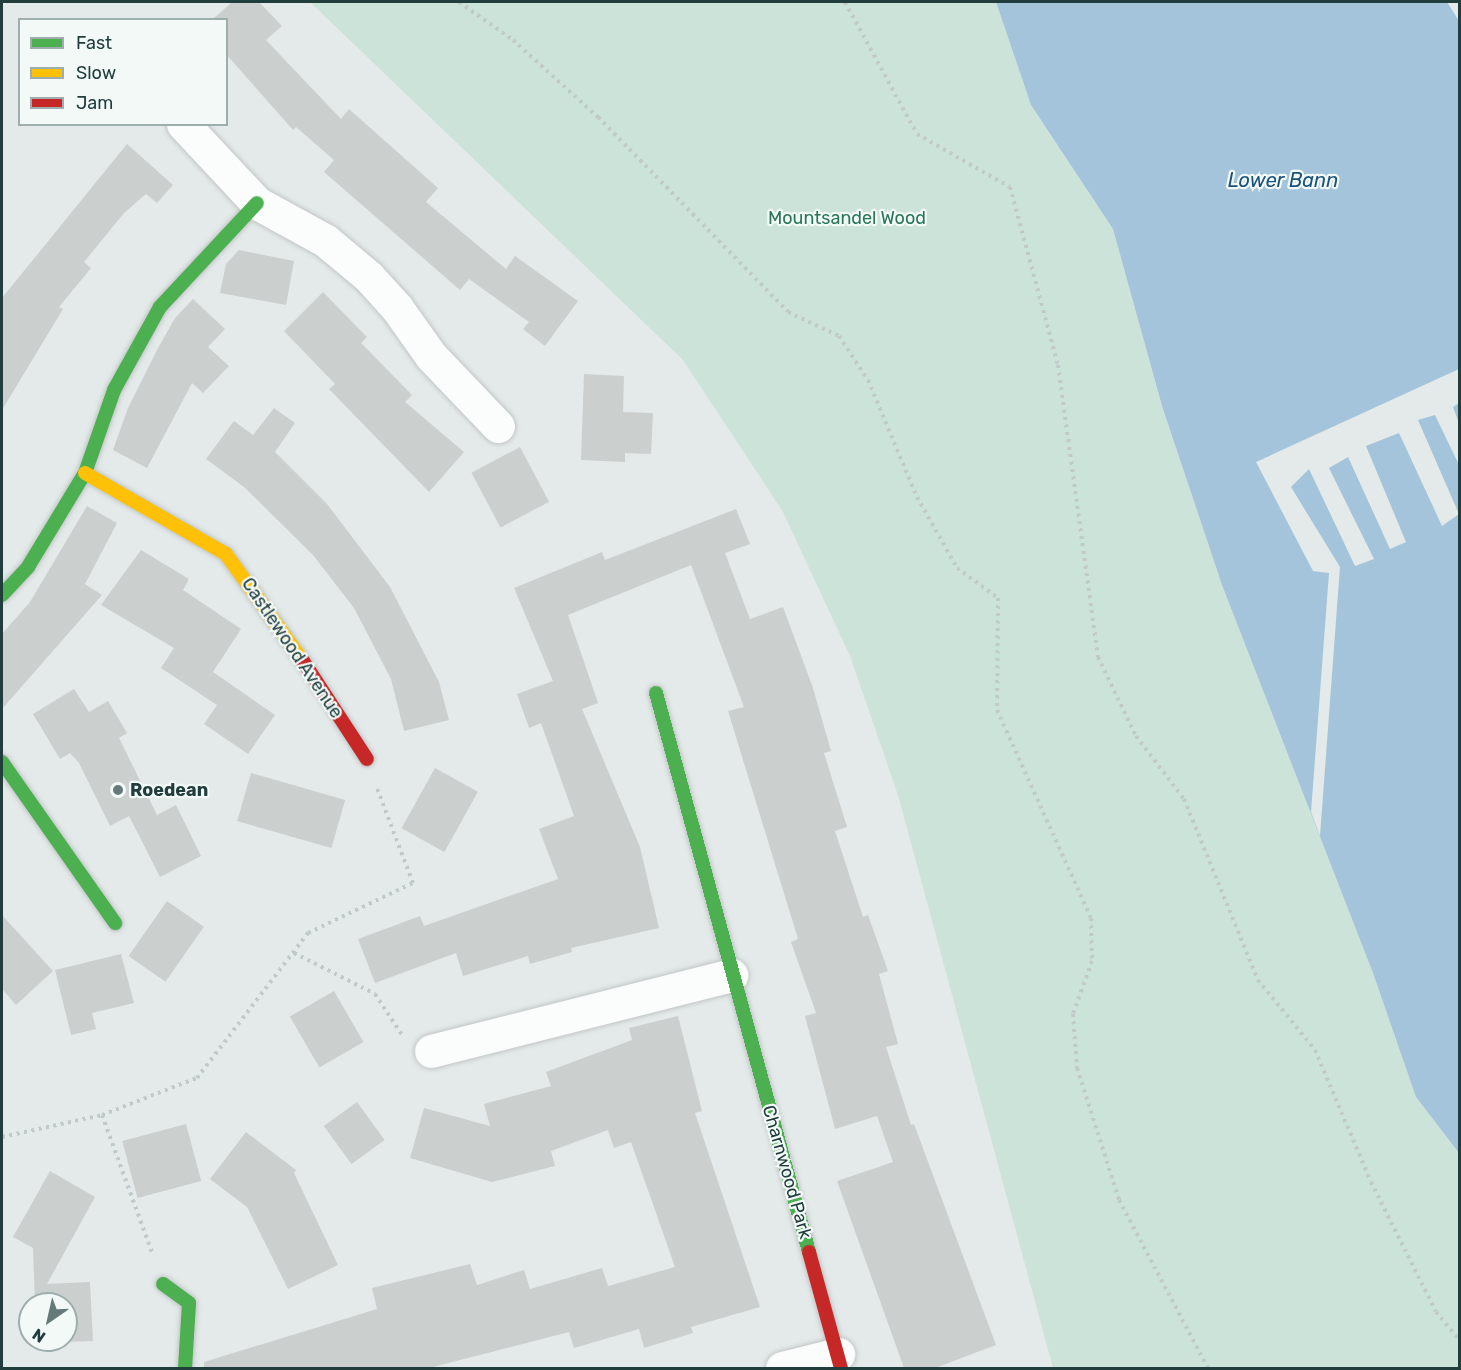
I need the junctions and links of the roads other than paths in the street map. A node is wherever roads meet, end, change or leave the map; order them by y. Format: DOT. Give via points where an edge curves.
graph roads {
  1 [pos="185,126"];
  2 [pos="257,203"];
  3 [pos="498,426"];
  4 [pos="85,473"];
  5 [pos="2,595"];
  6 [pos="656,693"];
  7 [pos="367,759"];
  8 [pos="2,762"];
  9 [pos="115,923"];
  10 [pos="732,975"];
  11 [pos="431,1051"];
  12 [pos="163,1284"];
  13 [pos="839,1361"];
  14 [pos="185,1368"];
  15 [pos="782,1368"];
  1 -- 2 [label="street"];
  2 -- 3 [label="street" via="326,241 369,277 397,308 430,356"];
  2 -- 4 [label="street" via="160,307 114,390"];
  4 -- 5 [label="street" via="28,567"];
  4 -- 7 [label="street, Castlewood Avenue" via="226,554 258,593"];
  6 -- 10 [label="street, Charnwood Park"];
  8 -- 9 [label="street"];
  10 -- 11 [label="street"];
  10 -- 13 [label="street, Charnwood Park"];
  12 -- 14 [label="street" via="189,1303"];
  13 -- 15 [label="street"];
}
